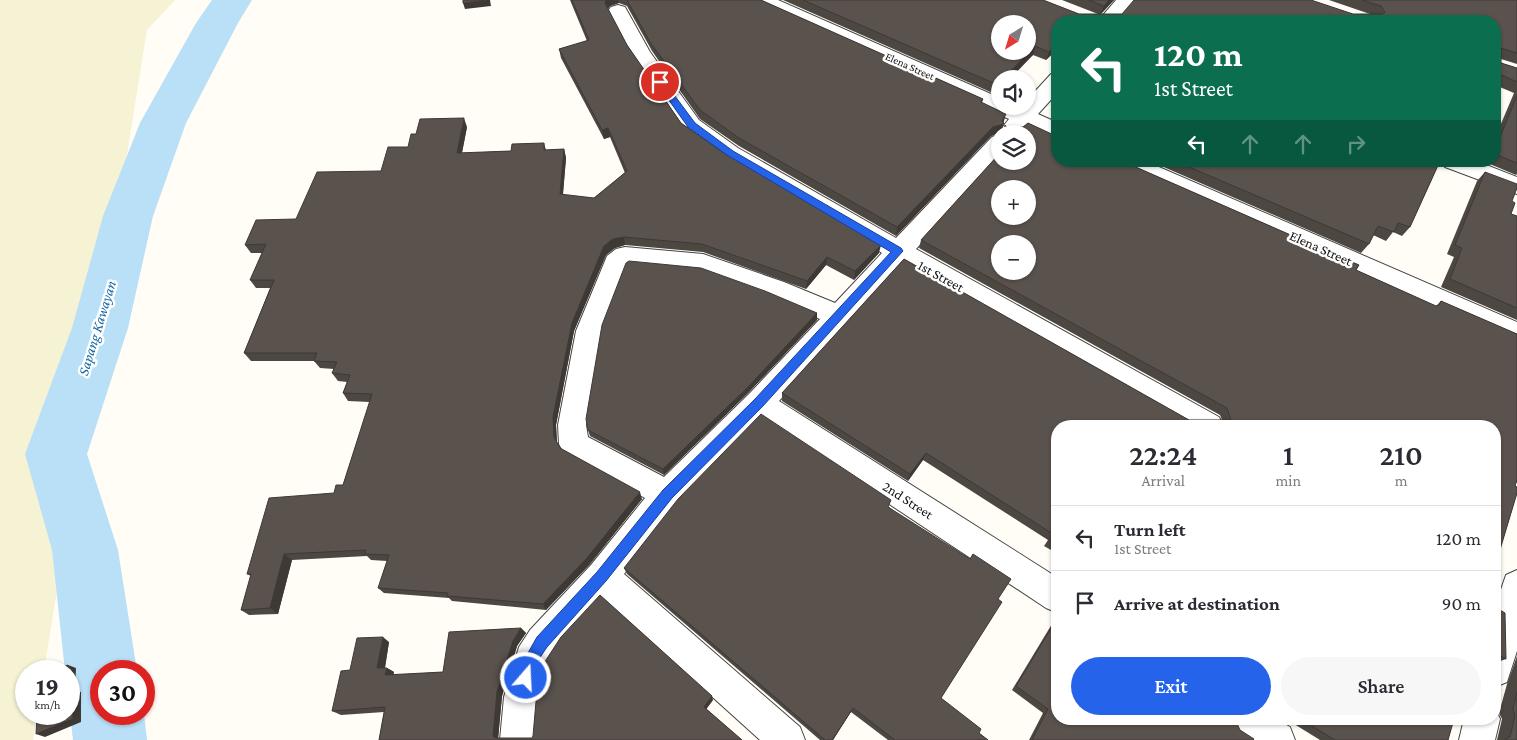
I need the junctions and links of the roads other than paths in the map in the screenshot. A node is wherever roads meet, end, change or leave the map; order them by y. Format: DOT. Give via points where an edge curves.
graph roads {
  1 [pos="762,0"];
  2 [pos="1126,0"];
  3 [pos="618,11"];
  4 [pos="1113,15"];
  5 [pos="1051,87"];
  6 [pos="1024,117"];
  7 [pos="1016,125"];
  8 [pos="1051,129"];
  9 [pos="991,152"];
  10 [pos="1138,167"];
  11 [pos="1468,167"];
  12 [pos="1517,186"];
  13 [pos="898,251"];
  14 [pos="838,316"];
  15 [pos="1517,334"];
  16 [pos="759,402"];
  17 [pos="1198,420"];
  18 [pos="668,494"];
  19 [pos="602,576"];
  20 [pos="1051,592"];
  21 [pos="1511,592"];
  22 [pos="1501,641"];
  23 [pos="1253,725"];
  24 [pos="1481,725"];
  25 [pos="518,740"];
  26 [pos="787,740"];
  27 [pos="1277,740"];
  28 [pos="1477,740"];
  1 -- 6 [label="street, Elena Street"];
  2 -- 4 [label="street"];
  3 -- 13 [label="street, 1st Street" via="640,53 692,125 730,153"];
  5 -- 6 [label="street"];
  6 -- 7 [label="street"];
  6 -- 8 [label="street, Elena Street"];
  9 -- 13 [label="street"];
  10 -- 15 [label="street, Elena Street"];
  11 -- 12 [label="street"];
  13 -- 14 [label="street"];
  13 -- 17 [label="street, 1st Street"];
  14 -- 16 [label="street"];
  14 -- 18 [label="street" via="704,264 620,258 589,331 572,425 574,444"];
  16 -- 18 [label="street"];
  16 -- 20 [label="street, 2nd Street"];
  18 -- 19 [label="street"];
  19 -- 25 [label="street" via="542,642 531,660 521,697"];
  19 -- 26 [label="street"];
  21 -- 22 [label="street"];
  23 -- 27 [label="street"];
  24 -- 28 [label="street"];
}
